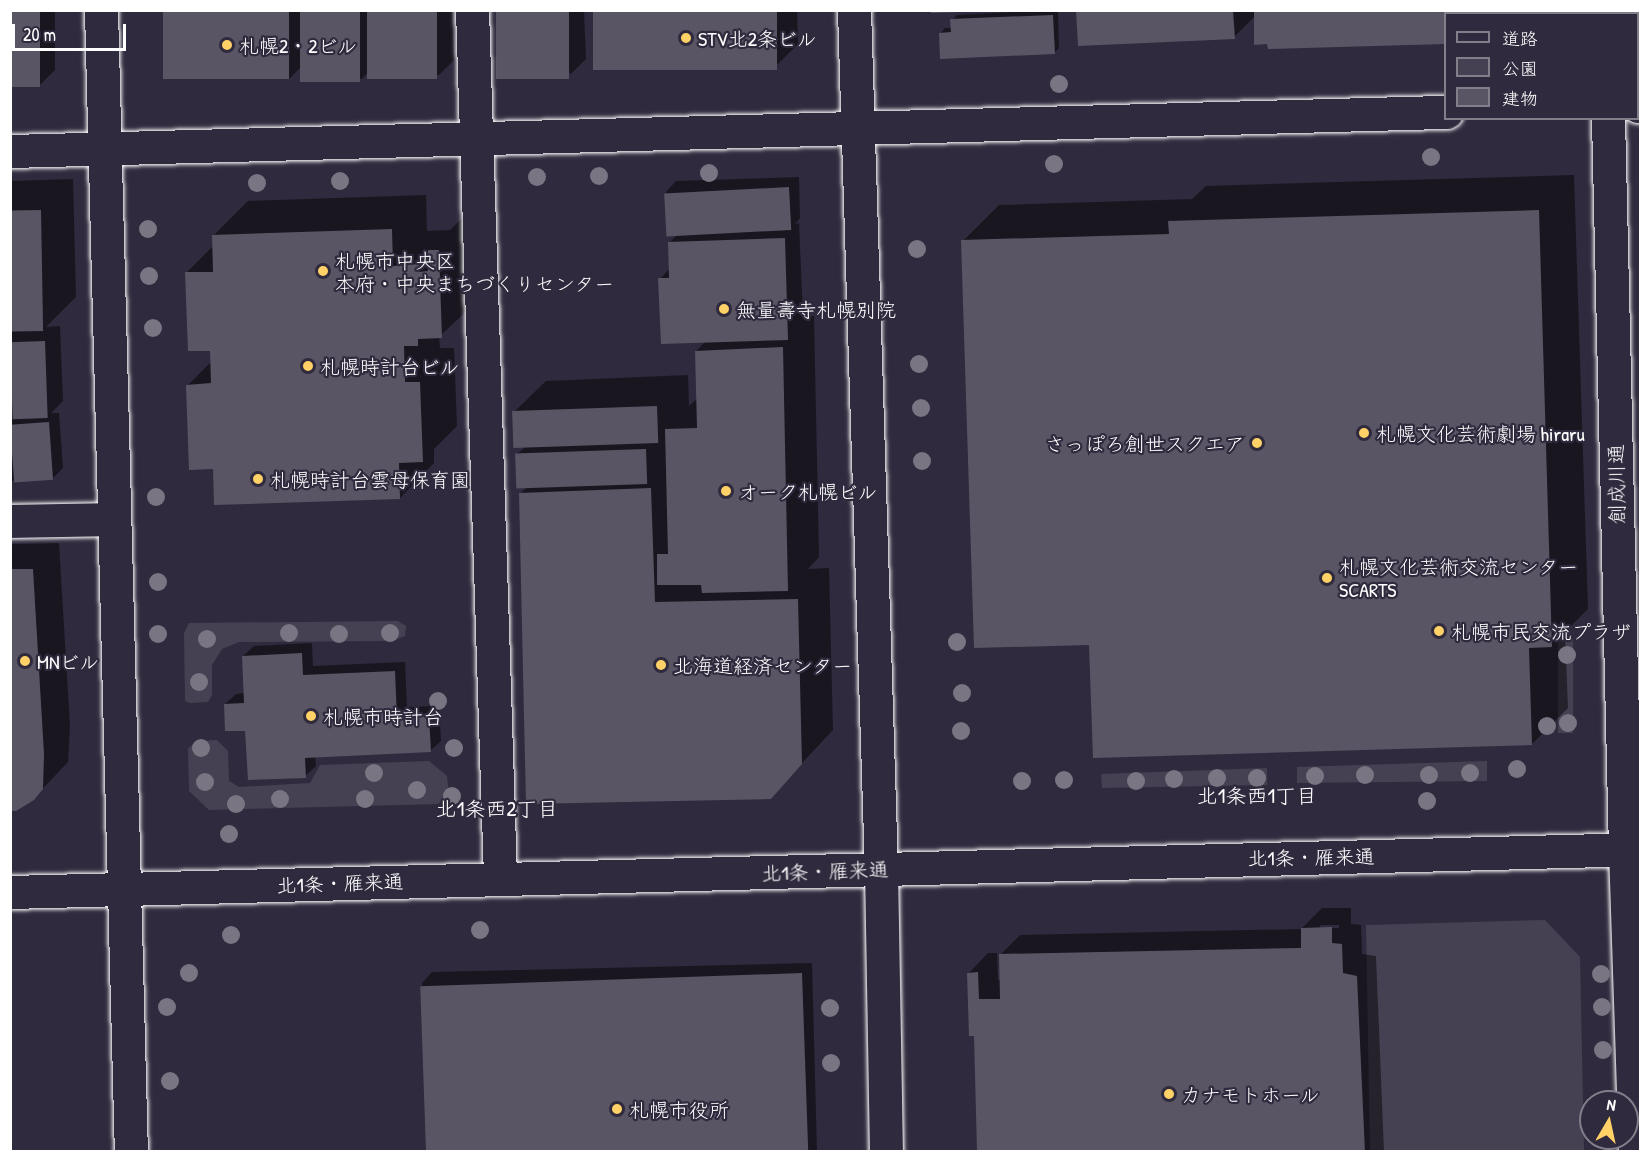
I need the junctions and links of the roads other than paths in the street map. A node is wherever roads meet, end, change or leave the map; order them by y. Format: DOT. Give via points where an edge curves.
graph roads {
  1 [pos="101,10"];
  2 [pos="472,10"];
  3 [pos="854,10"];
  4 [pos="1444,112"];
  5 [pos="1608,120"];
  6 [pos="858,129"];
  7 [pos="476,138"];
  8 [pos="105,148"];
  9 [pos="10,151"];
  10 [pos="114,519"];
  11 [pos="10,521"];
  12 [pos="1633,849"];
  13 [pos="881,868"];
  14 [pos="500,878"];
  15 [pos="124,889"];
  16 [pos="10,892"];
  17 [pos="131,1152"];
  18 [pos="886,1152"];
  19 [pos="1635,1152"];
  1 -- 8 [label="main road"];
  2 -- 7 [label="main road"];
  3 -- 6 [label="main road"];
  4 -- 6 [label="main road"];
  5 -- 12 [label="main road, 創成川通"];
  6 -- 7 [label="main road"];
  6 -- 13 [label="main road"];
  7 -- 8 [label="main road"];
  7 -- 14 [label="main road"];
  8 -- 9 [label="main road"];
  8 -- 10 [label="main road"];
  10 -- 11 [label="main road"];
  10 -- 15 [label="main road"];
  12 -- 13 [label="main road, 北1条・雁来通"];
  12 -- 19 [label="main road, 創成川通"];
  13 -- 14 [label="main road, 北1条・雁来通"];
  13 -- 18 [label="main road"];
  14 -- 15 [label="main road, 北1条・雁来通"];
  15 -- 16 [label="main road, 北1条・雁来通"];
  15 -- 17 [label="main road"];
}
